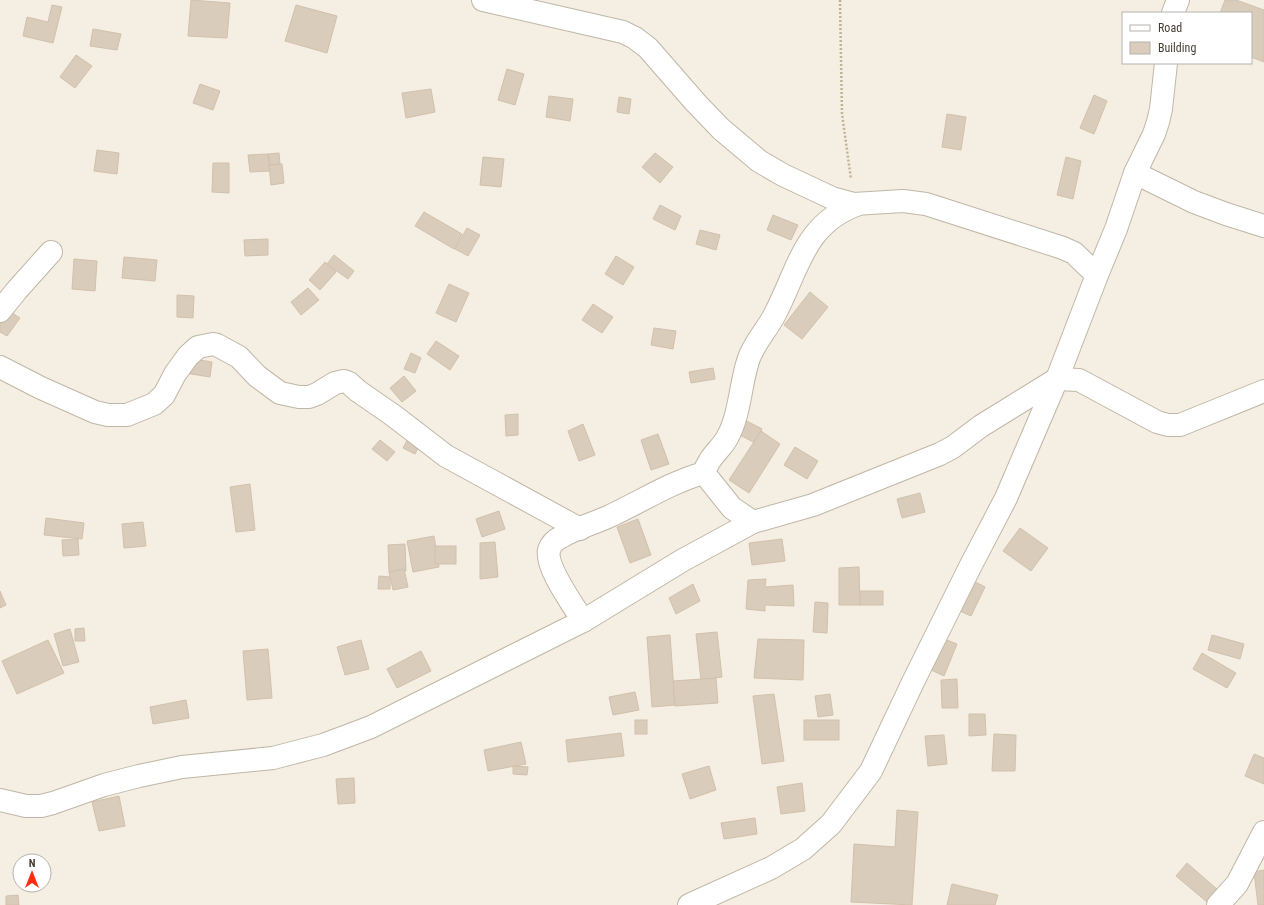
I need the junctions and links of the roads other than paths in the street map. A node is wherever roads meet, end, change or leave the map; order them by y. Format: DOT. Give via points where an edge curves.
graph roads {
  1 [pos="483,0"];
  2 [pos="1178,0"];
  3 [pos="1173,12"];
  4 [pos="1166,64"];
  5 [pos="1135,173"];
  6 [pos="856,204"];
  7 [pos="1264,226"];
  8 [pos="51,252"];
  9 [pos="1097,275"];
  10 [pos="0,312"];
  11 [pos="0,367"];
  12 [pos="1057,379"];
  13 [pos="1264,391"];
  14 [pos="704,473"];
  15 [pos="752,522"];
  16 [pos="580,529"];
  17 [pos="583,621"];
  18 [pos="0,800"];
  19 [pos="1264,832"];
  20 [pos="689,905"];
  21 [pos="1218,905"];
  1 -- 6 [label="street" via="623,32 634,38 648,48 721,129 759,161 832,198"];
  2 -- 3 [label="street"];
  4 -- 5 [label="street" via="1158,122"];
  5 -- 7 [label="street" via="1194,202"];
  5 -- 9 [label="street"];
  6 -- 9 [label="street" via="903,201 926,204 1063,248 1074,253"];
  6 -- 14 [label="street" via="823,224 799,260 775,314 748,360 736,415 728,438 709,461"];
  8 -- 10 [label="street"];
  9 -- 12 [label="street"];
  11 -- 16 [label="street" via="95,412 127,415 154,404 164,395 175,374 198,347 217,345 239,357 257,376 280,394 309,397 335,383 349,383 446,456"];
  12 -- 13 [label="street" via="1079,380 1157,422 1168,425 1180,425"];
  12 -- 15 [label="street" via="940,454 812,505"];
  12 -- 20 [label="street" via="1006,498 912,682 871,771 831,824 803,849 771,868"];
  14 -- 15 [label="street" via="732,508"];
  14 -- 16 [label="street" via="666,487"];
  15 -- 17 [label="street"];
  16 -- 17 [label="street" via="552,543 549,557 555,575"];
  17 -- 18 [label="street" via="372,727 323,745 273,758 182,767 139,776 41,806 26,806"];
  19 -- 21 [label="street" via="1237,884"];
}
